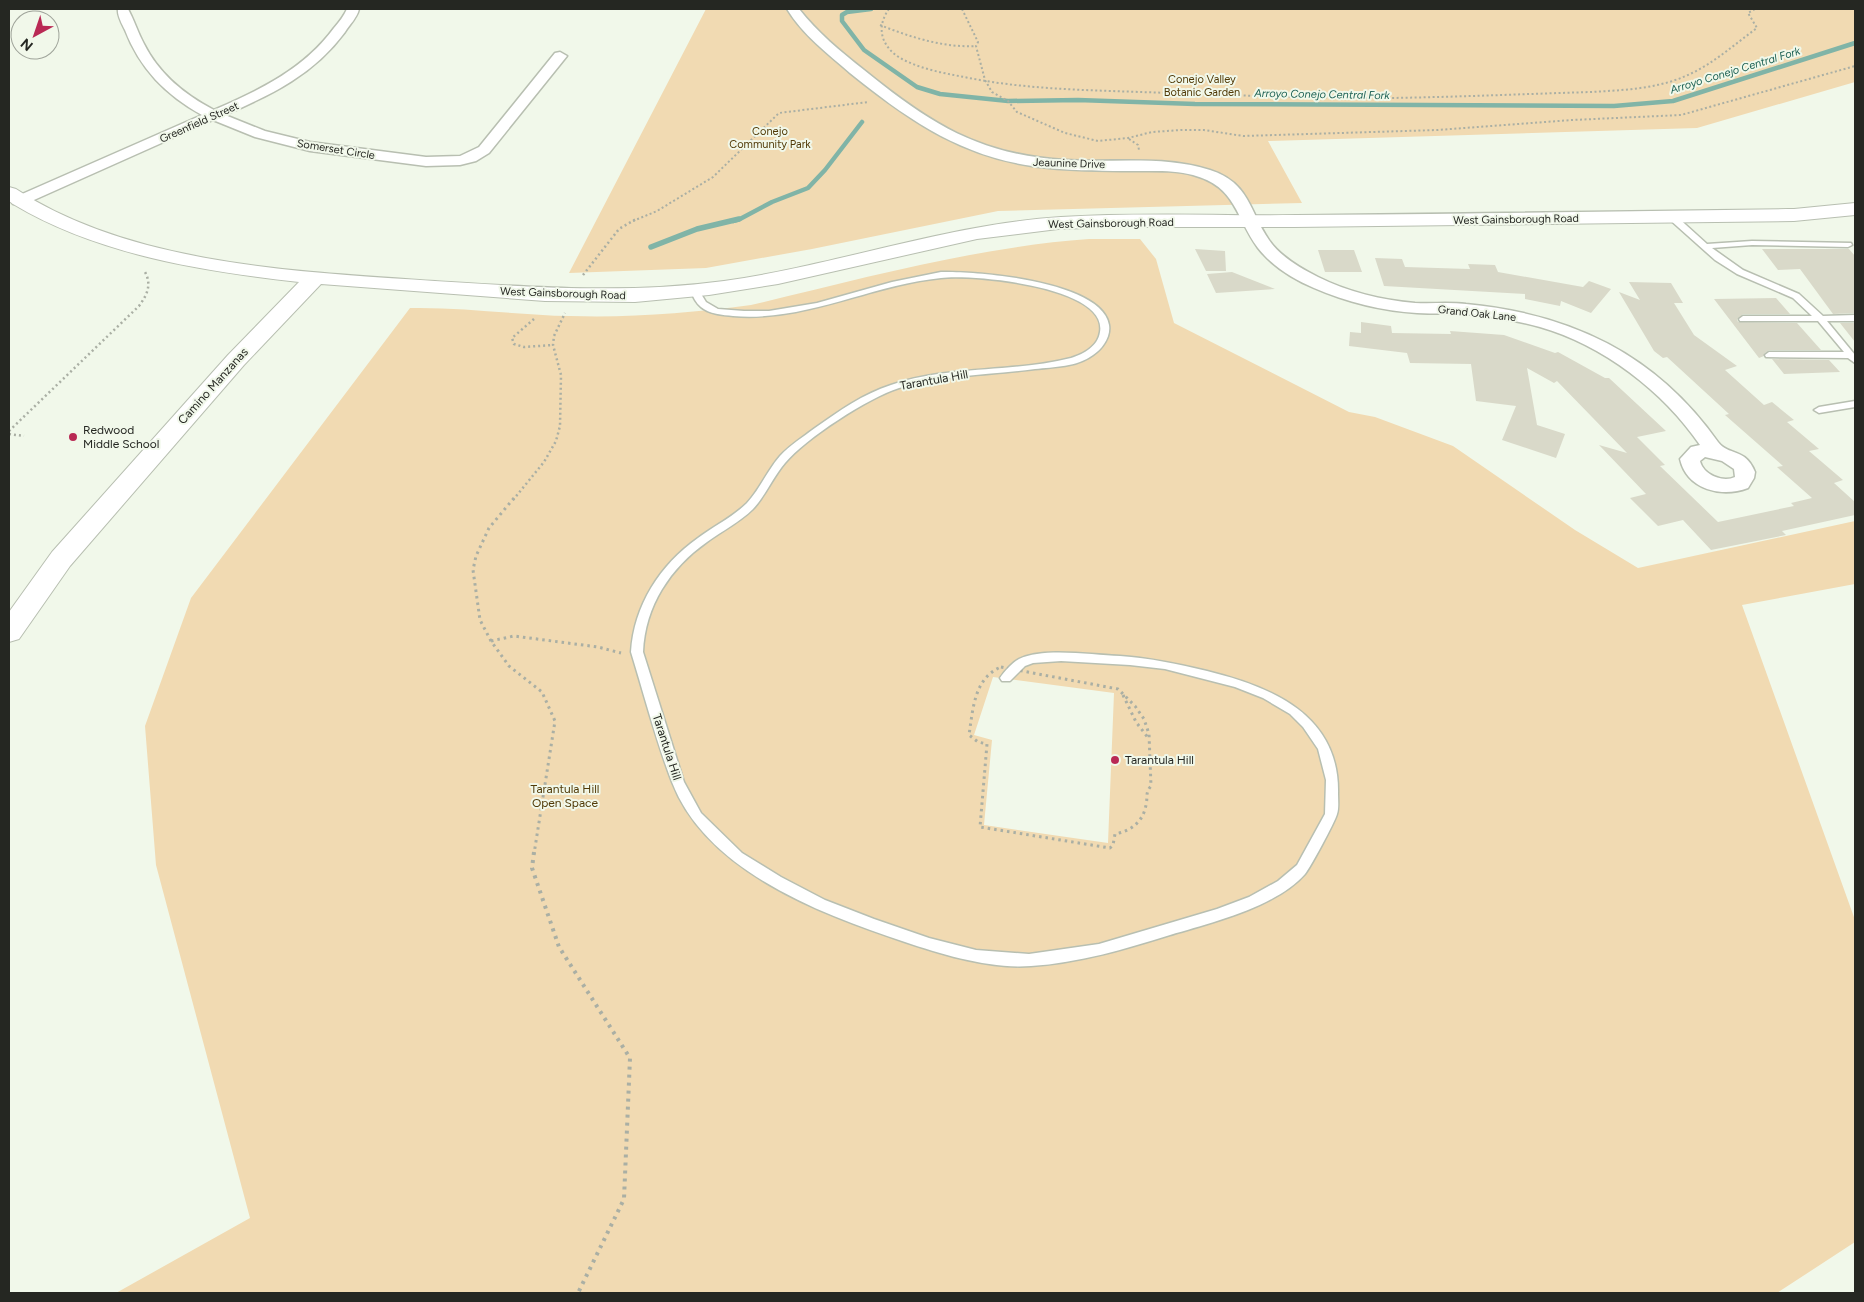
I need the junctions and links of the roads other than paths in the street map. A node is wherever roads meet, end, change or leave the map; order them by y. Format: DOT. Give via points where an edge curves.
graph roads {
  1 [pos="353,9"];
  2 [pos="793,9"];
  3 [pos="123,10"];
  4 [pos="560,56"];
  5 [pos="214,116"];
  6 [pos="14,197"];
  7 [pos="1855,208"];
  8 [pos="1672,217"];
  9 [pos="1251,222"];
  10 [pos="1848,245"];
  11 [pos="1707,246"];
  12 [pos="314,279"];
  13 [pos="694,291"];
  14 [pos="1820,318"];
  15 [pos="1855,318"];
  16 [pos="1743,319"];
  17 [pos="1769,355"];
  18 [pos="1853,357"];
  19 [pos="1855,404"];
  20 [pos="1819,410"];
  21 [pos="1714,451"];
  22 [pos="9,632"];
  23 [pos="1006,678"];
  1 -- 5 [label="street, Greenfield Street" via="321,53 294,74"];
  2 -- 9 [label="street, Jeaunine Drive" via="808,29 834,52 921,120 957,141 1004,157 1031,162 1178,167 1200,171 1222,180 1234,190"];
  3 -- 5 [label="street, Somerset Circle" via="137,48 152,71 174,91"];
  4 -- 5 [label="street, Somerset Circle" via="484,150 458,161 348,153 298,144 260,134"];
  5 -- 6 [label="street, Greenfield Street"];
  6 -- 12 [label="street" via="57,220 122,244 241,270"];
  7 -- 8 [label="street, West Gainsborough Road" via="1794,215"];
  8 -- 9 [label="street, West Gainsborough Road"];
  8 -- 11 [label="lane"];
  9 -- 13 [label="street, West Gainsborough Road" via="1100,221 1006,229 744,285"];
  9 -- 21 [label="street, Grand Oak Lane" via="1262,243 1290,269 1345,293 1384,304 1504,314 1548,323 1597,344 1640,372 1674,402 1702,432"];
  10 -- 11 [label="lane"];
  11 -- 14 [label="lane" via="1718,258 1740,272 1796,296"];
  12 -- 13 [label="street, West Gainsborough Road" via="569,296"];
  12 -- 22 [label="street, Camino Manzanas" via="230,367 74,544"];
  13 -- 23 [label="lane, Tarantula Hill" via="706,307 726,313 779,314 919,279 943,275 980,276 1042,286 1081,298 1102,316 1105,328 1102,342 1082,358 1060,364 907,383 852,406 784,457 754,502 687,552 665,576 644,611 636,634 637,652 678,783 698,817 737,857 820,904 872,925 976,956 1029,960 1099,950 1254,901 1302,869 1331,814 1332,780 1324,748 1294,711 1267,695 1237,683 1165,665 1061,657 1021,663"];
  14 -- 15 [label="lane"];
  14 -- 16 [label="lane"];
  14 -- 18 [label="lane"];
  17 -- 18 [label="lane"];
  19 -- 20 [label="lane"];
}
